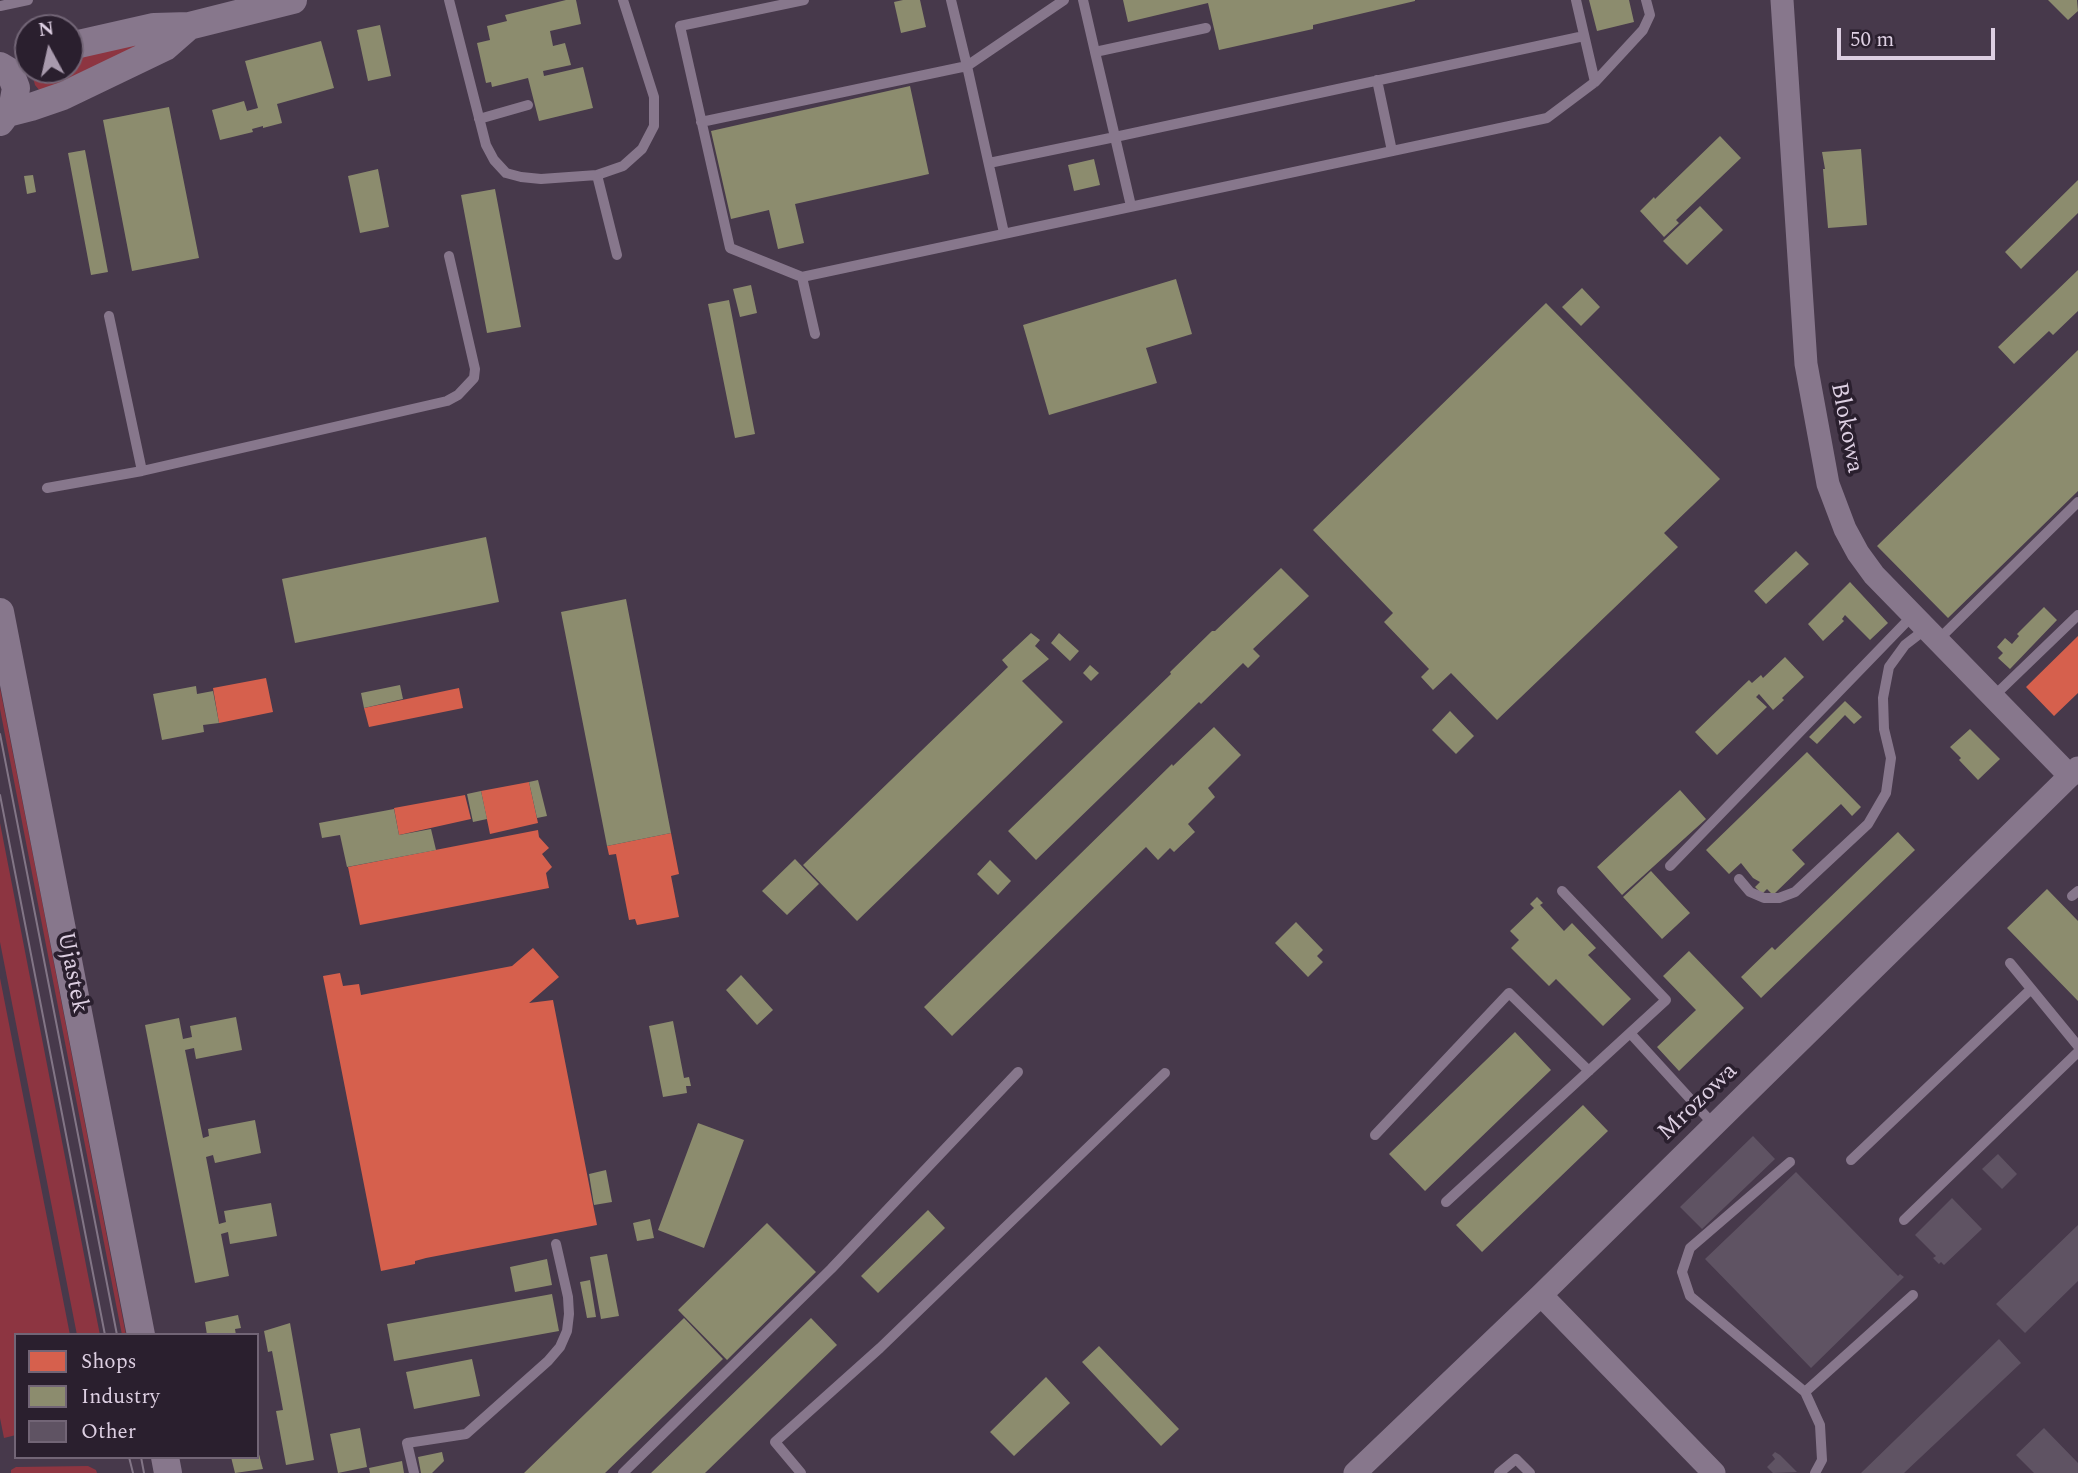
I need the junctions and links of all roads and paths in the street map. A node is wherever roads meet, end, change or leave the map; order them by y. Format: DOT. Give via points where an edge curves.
graph roads {
  1 [pos="28,0"];
  2 [pos="293,0"];
  3 [pos="449,0"];
  4 [pos="623,0"];
  5 [pos="804,0"];
  6 [pos="951,0"];
  7 [pos="1064,0"];
  8 [pos="1083,0"];
  9 [pos="1576,0"];
  10 [pos="1646,0"];
  11 [pos="1782,0"];
  12 [pos="0,6"];
  13 [pos="189,26"];
  14 [pos="1206,28"];
  15 [pos="1584,36"];
  16 [pos="84,43"];
  17 [pos="1095,52"];
  18 [pos="0,64"];
  19 [pos="967,66"];
  20 [pos="1377,80"];
  21 [pos="1595,82"];
  22 [pos="528,105"];
  23 [pos="3,117"];
  24 [pos="479,119"];
  25 [pos="701,122"];
  26 [pos="1115,137"];
  27 [pos="1392,151"];
  28 [pos="989,163"];
  29 [pos="597,175"];
  30 [pos="1130,206"];
  31 [pos="1004,233"];
  32 [pos="617,255"];
  33 [pos="449,256"];
  34 [pos="802,277"];
  35 [pos="109,316"];
  36 [pos="815,334"];
  37 [pos="142,471"];
  38 [pos="47,488"];
  39 [pos="2078,502"];
  40 [pos="0,611"];
  41 [pos="2078,615"];
  42 [pos="1926,628"];
  43 [pos="1993,697"];
  44 [pos="2074,772"];
  45 [pos="1670,866"];
  46 [pos="1739,879"];
  47 [pos="1562,891"];
  48 [pos="2010,963"];
  49 [pos="2031,989"];
  50 [pos="1630,1033"];
  51 [pos="2078,1046"];
  52 [pos="2078,1052"];
  53 [pos="1589,1071"];
  54 [pos="1018,1072"];
  55 [pos="1165,1073"];
  56 [pos="1714,1125"];
  57 [pos="1375,1135"];
  58 [pos="1851,1160"];
  59 [pos="1790,1162"];
  60 [pos="1446,1202"];
  61 [pos="1904,1220"];
  62 [pos="556,1244"];
  63 [pos="1541,1294"];
  64 [pos="1913,1294"];
  65 [pos="141,1333"];
  66 [pos="1805,1392"];
  67 [pos="414,1473"];
  68 [pos="623,1473"];
  69 [pos="801,1473"];
  70 [pos="1355,1473"];
  71 [pos="1499,1473"];
  72 [pos="1530,1473"];
  73 [pos="1714,1473"];
  74 [pos="1815,1473"];
  1 -- 12 [label="lane"];
  2 -- 13 [label="street"];
  3 -- 24 [label="lane"];
  4 -- 29 [label="lane" via="654,97 654,126 642,149 623,166"];
  5 -- 25 [label="lane" via="680,26"];
  6 -- 19 [label="lane"];
  7 -- 19 [label="lane"];
  8 -- 17 [label="lane"];
  9 -- 15 [label="lane"];
  10 -- 21 [label="lane" via="1650,15 1643,30"];
  11 -- 42 [label="street, Blokowa" via="1806,364 1828,484 1858,554"];
  13 -- 16 [label="street" via="154,27"];
  13 -- 23 [label="street" via="165,47 63,96"];
  14 -- 17 [label="lane"];
  15 -- 20 [label="lane"];
  15 -- 21 [label="lane"];
  17 -- 26 [label="lane"];
  18 -- 23 [label="street" via="10,72 16,88 16,98"];
  19 -- 25 [label="lane"];
  19 -- 28 [label="lane"];
  20 -- 26 [label="lane"];
  20 -- 27 [label="lane"];
  21 -- 27 [label="lane" via="1547,118"];
  22 -- 24 [label="lane"];
  24 -- 29 [label="lane" via="486,145 506,173 541,179"];
  25 -- 34 [label="lane" via="730,248"];
  26 -- 28 [label="lane"];
  26 -- 30 [label="lane"];
  27 -- 30 [label="lane"];
  28 -- 31 [label="lane"];
  29 -- 32 [label="lane"];
  30 -- 31 [label="lane"];
  31 -- 34 [label="lane"];
  33 -- 37 [label="lane" via="475,369 474,379 458,395"];
  34 -- 36 [label="lane"];
  35 -- 37 [label="lane"];
  37 -- 38 [label="lane"];
  39 -- 42 [label="lane"];
  40 -- 65 [label="street, Ujastek"];
  41 -- 43 [label="lane"];
  42 -- 43 [label="street, Blokowa"];
  42 -- 45 [label="lane"];
  42 -- 46 [label="lane" via="1905,645 1889,667 1883,698 1891,758 1886,793 1868,824 1795,892 1764,898 1750,892"];
  43 -- 44 [label="street, Blokowa"];
  44 -- 56 [label="street, Mrozowa"];
  47 -- 50 [label="lane" via="1666,1000"];
  48 -- 49 [label="lane"];
  49 -- 51 [label="lane"];
  49 -- 58 [label="lane"];
  50 -- 53 [label="lane"];
  50 -- 56 [label="lane"];
  52 -- 61 [label="lane"];
  53 -- 57 [label="lane" via="1509,993"];
  53 -- 60 [label="lane"];
  54 -- 68 [label="lane" via="831,1269"];
  55 -- 69 [label="lane" via="775,1443"];
  56 -- 63 [label="street, Mrozowa"];
  59 -- 66 [label="lane" via="1690,1248 1682,1272 1690,1296"];
  62 -- 67 [label="lane" via="569,1314 568,1331 560,1347 466,1434 407,1443"];
  63 -- 70 [label="street, Mrozowa"];
  63 -- 73 [label="street"];
  64 -- 66 [label="lane"];
  66 -- 74 [label="lane" via="1820,1425 1822,1460"];
  71 -- 72 [label="lane" via="1516,1459"];
}
